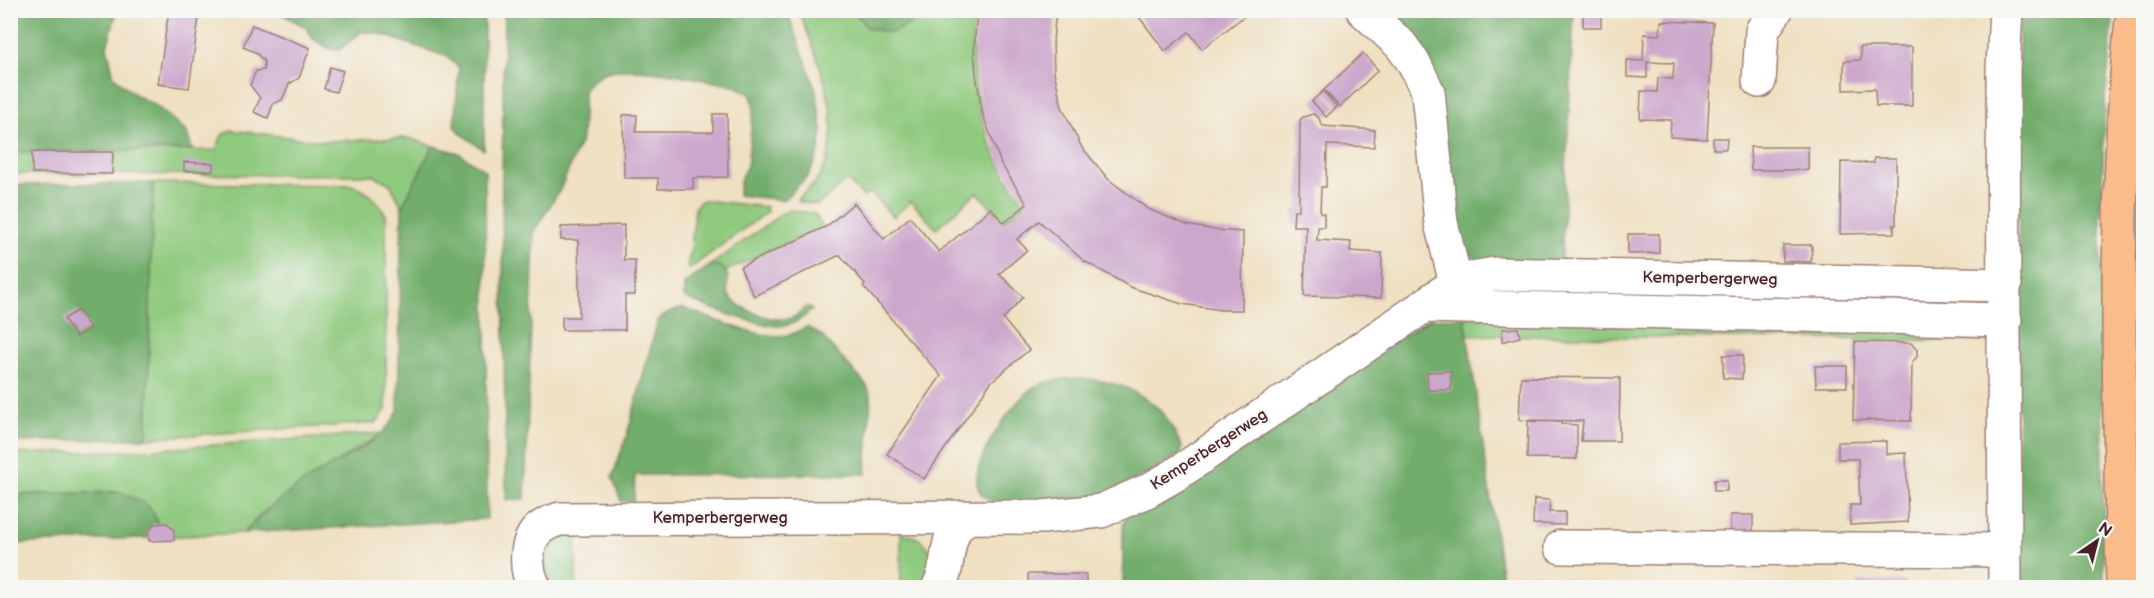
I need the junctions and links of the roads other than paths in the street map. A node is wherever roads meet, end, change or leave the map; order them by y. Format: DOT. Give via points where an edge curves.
graph roads {
  1 [pos="1363,10"];
  2 [pos="1776,10"];
  3 [pos="2006,10"];
  4 [pos="2133,10"];
  5 [pos="1759,81"];
  6 [pos="2005,285"];
  7 [pos="1445,299"];
  8 [pos="2005,320"];
  9 [pos="966,518"];
  10 [pos="1561,547"];
  11 [pos="2005,550"];
  12 [pos="536,588"];
  13 [pos="938,588"];
  14 [pos="2005,588"];
  15 [pos="2123,588"];
  1 -- 7 [label="street" via="1401,45 1424,81 1430,103"];
  2 -- 5 [label="street" via="1762,31"];
  3 -- 6 [label="street"];
  4 -- 15 [label="main road" via="2120,214"];
  6 -- 7 [label="street, Kemperbergerweg" via="1494,274 1474,277"];
  6 -- 8 [label="street"];
  7 -- 8 [label="street, Kemperbergerweg"];
  7 -- 9 [label="street, Kemperbergerweg" via="1175,475 1123,502 1072,516"];
  8 -- 11 [label="street"];
  9 -- 12 [label="street, Kemperbergerweg" via="560,519 537,530 529,545 527,564"];
  9 -- 13 [label="street" via="956,528 950,543 945,574"];
  10 -- 11 [label="street"];
  11 -- 14 [label="street"];
}
